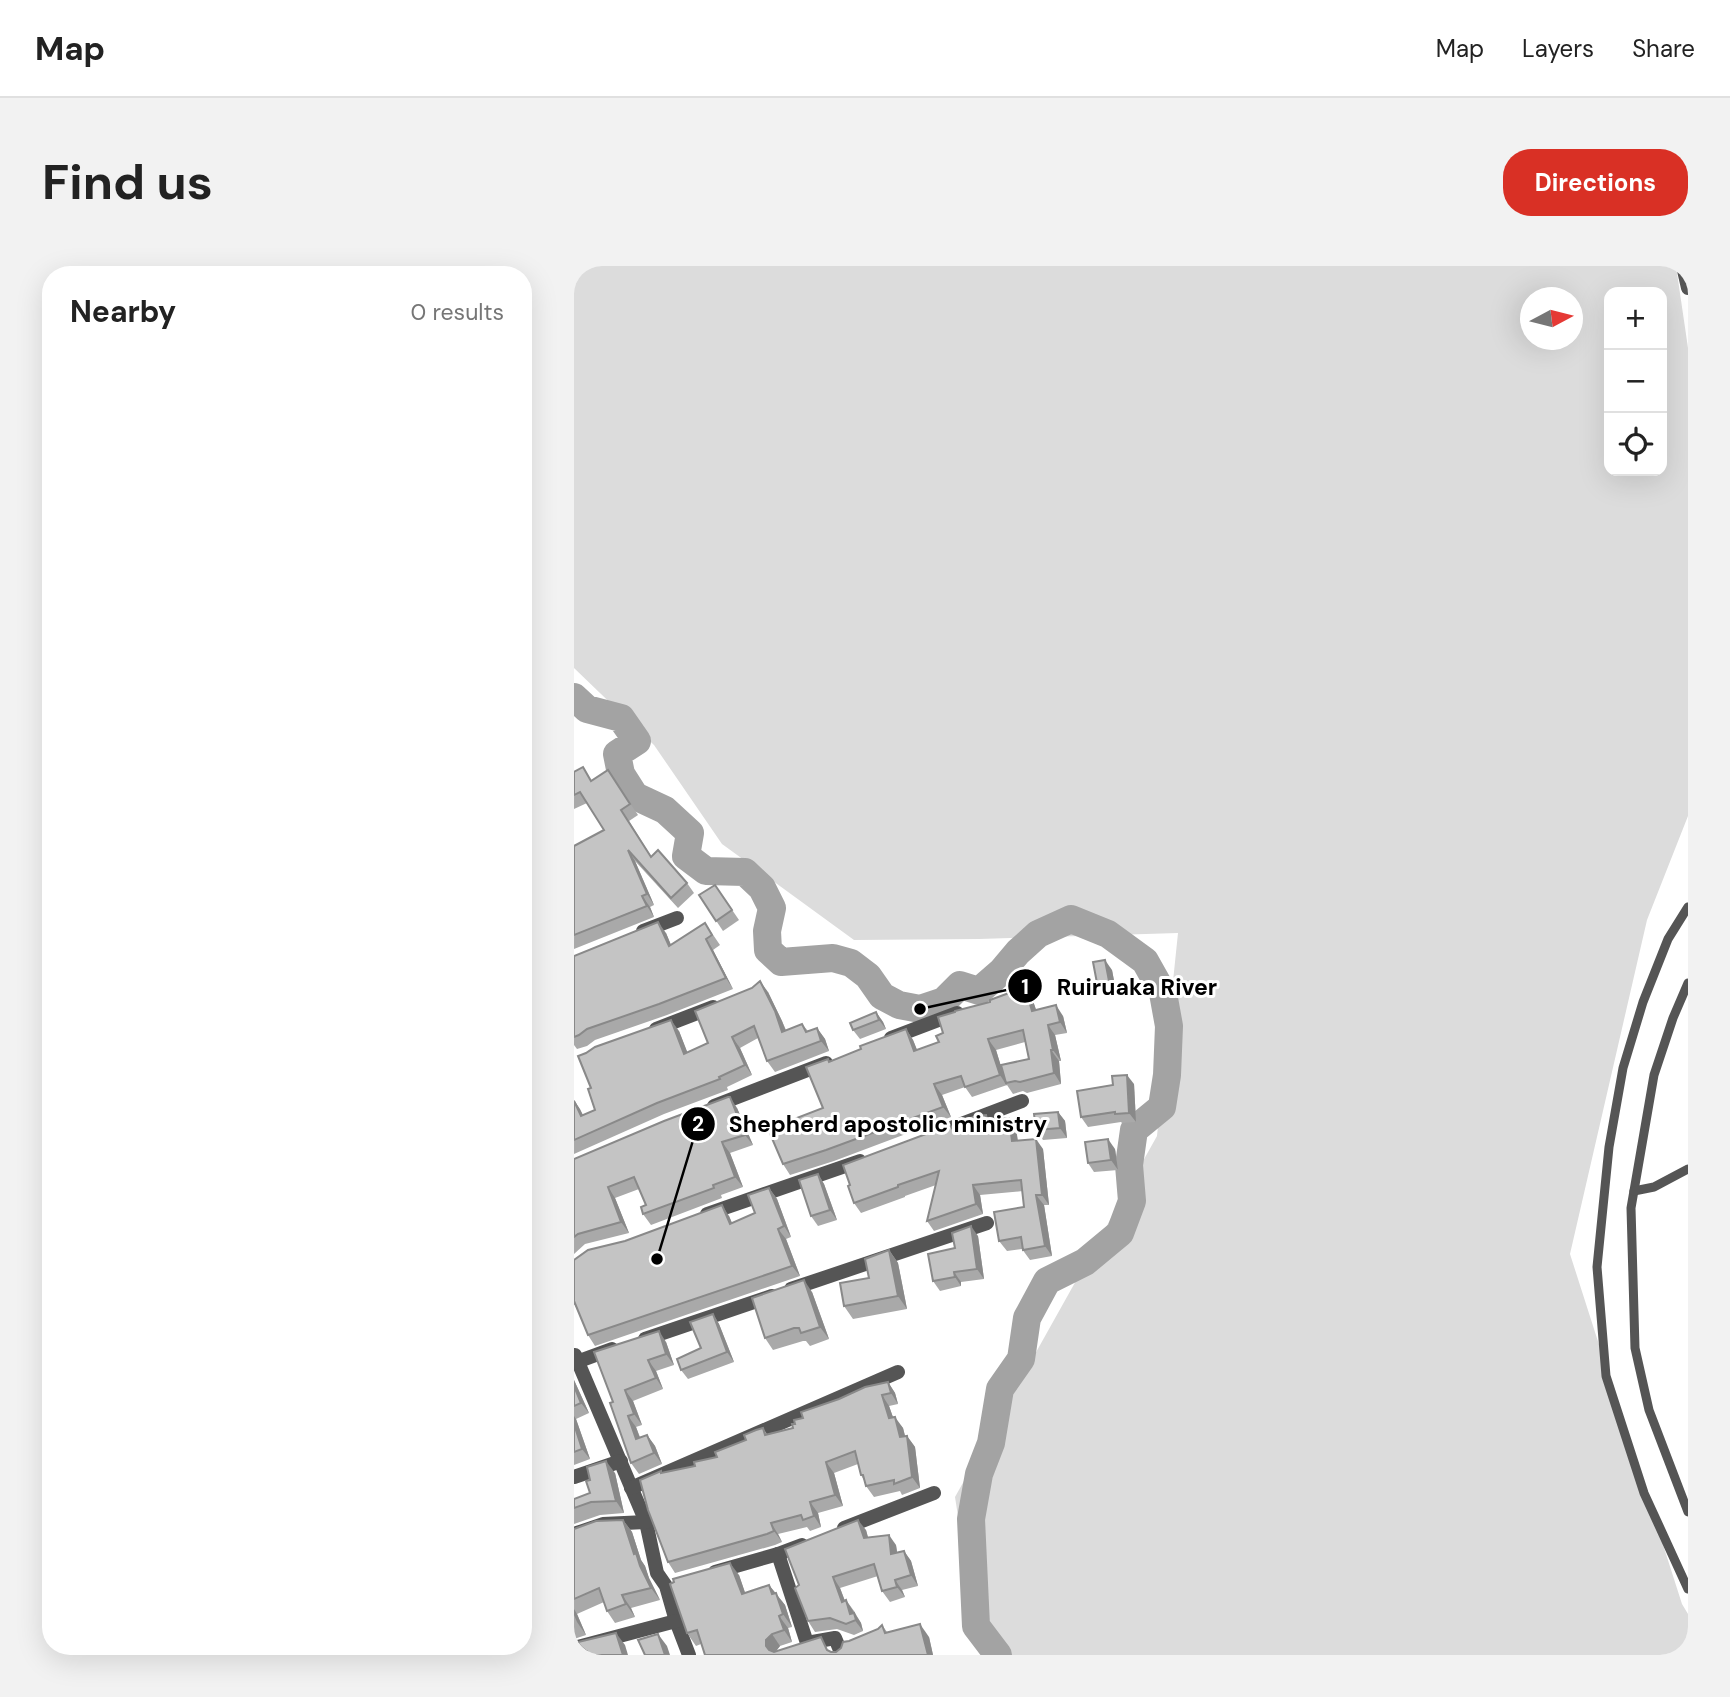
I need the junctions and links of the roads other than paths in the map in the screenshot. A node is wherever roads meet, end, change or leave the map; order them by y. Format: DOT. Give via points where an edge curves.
graph roads {
  1 [pos="1684,266"];
  2 [pos="1688,288"];
  3 [pos="1688,907"];
  4 [pos="677,918"];
  5 [pos="625,938"];
  6 [pos="1688,983"];
  7 [pos="732,1000"];
  8 [pos="974,1006"];
  9 [pos="648,1032"];
  10 [pos="872,1045"];
  11 [pos="834,1060"];
  12 [pos="1022,1101"];
  13 [pos="707,1109"];
  14 [pos="923,1138"];
  15 [pos="874,1156"];
  16 [pos="1688,1169"];
  17 [pos="1634,1191"];
  18 [pos="694,1219"];
  19 [pos="987,1223"];
  20 [pos="575,1359"];
  21 [pos="898,1372"];
  22 [pos="621,1461"];
  23 [pos="574,1478"];
  24 [pos="631,1488"];
  25 [pos="934,1493"];
  26 [pos="1688,1512"];
  27 [pos="646,1522"];
  28 [pos="574,1534"];
  29 [pos="778,1554"];
  30 [pos="704,1575"];
  31 [pos="1688,1589"];
  32 [pos="676,1621"];
  33 [pos="835,1638"];
  34 [pos="854,1645"];
  35 [pos="574,1648"];
  36 [pos="797,1651"];
  37 [pos="689,1655"];
  38 [pos="842,1655"];
  1 -- 2 [label="street"];
  3 -- 31 [label="lane" via="1668,939 1623,1068 1609,1147 1597,1267 1606,1376 1644,1493"];
  4 -- 5 [label="street"];
  6 -- 17 [label="lane" via="1654,1075"];
  7 -- 9 [label="street"];
  8 -- 10 [label="street"];
  11 -- 13 [label="street"];
  12 -- 14 [label="street"];
  15 -- 18 [label="street"];
  16 -- 17 [label="lane" via="1654,1187"];
  17 -- 26 [label="lane" via="1635,1348 1650,1410"];
  19 -- 20 [label="street"];
  20 -- 22 [label="street"];
  21 -- 24 [label="street"];
  22 -- 23 [label="street"];
  22 -- 24 [label="street"];
  24 -- 27 [label="street"];
  25 -- 29 [label="street"];
  27 -- 28 [label="street" via="603,1524"];
  27 -- 32 [label="street" via="657,1573 672,1584"];
  29 -- 30 [label="street"];
  29 -- 33 [label="street" via="807,1643"];
  32 -- 35 [label="street"];
  32 -- 37 [label="street"];
  33 -- 34 [label="street"];
  33 -- 36 [label="street"];
  33 -- 38 [label="street"];
}
